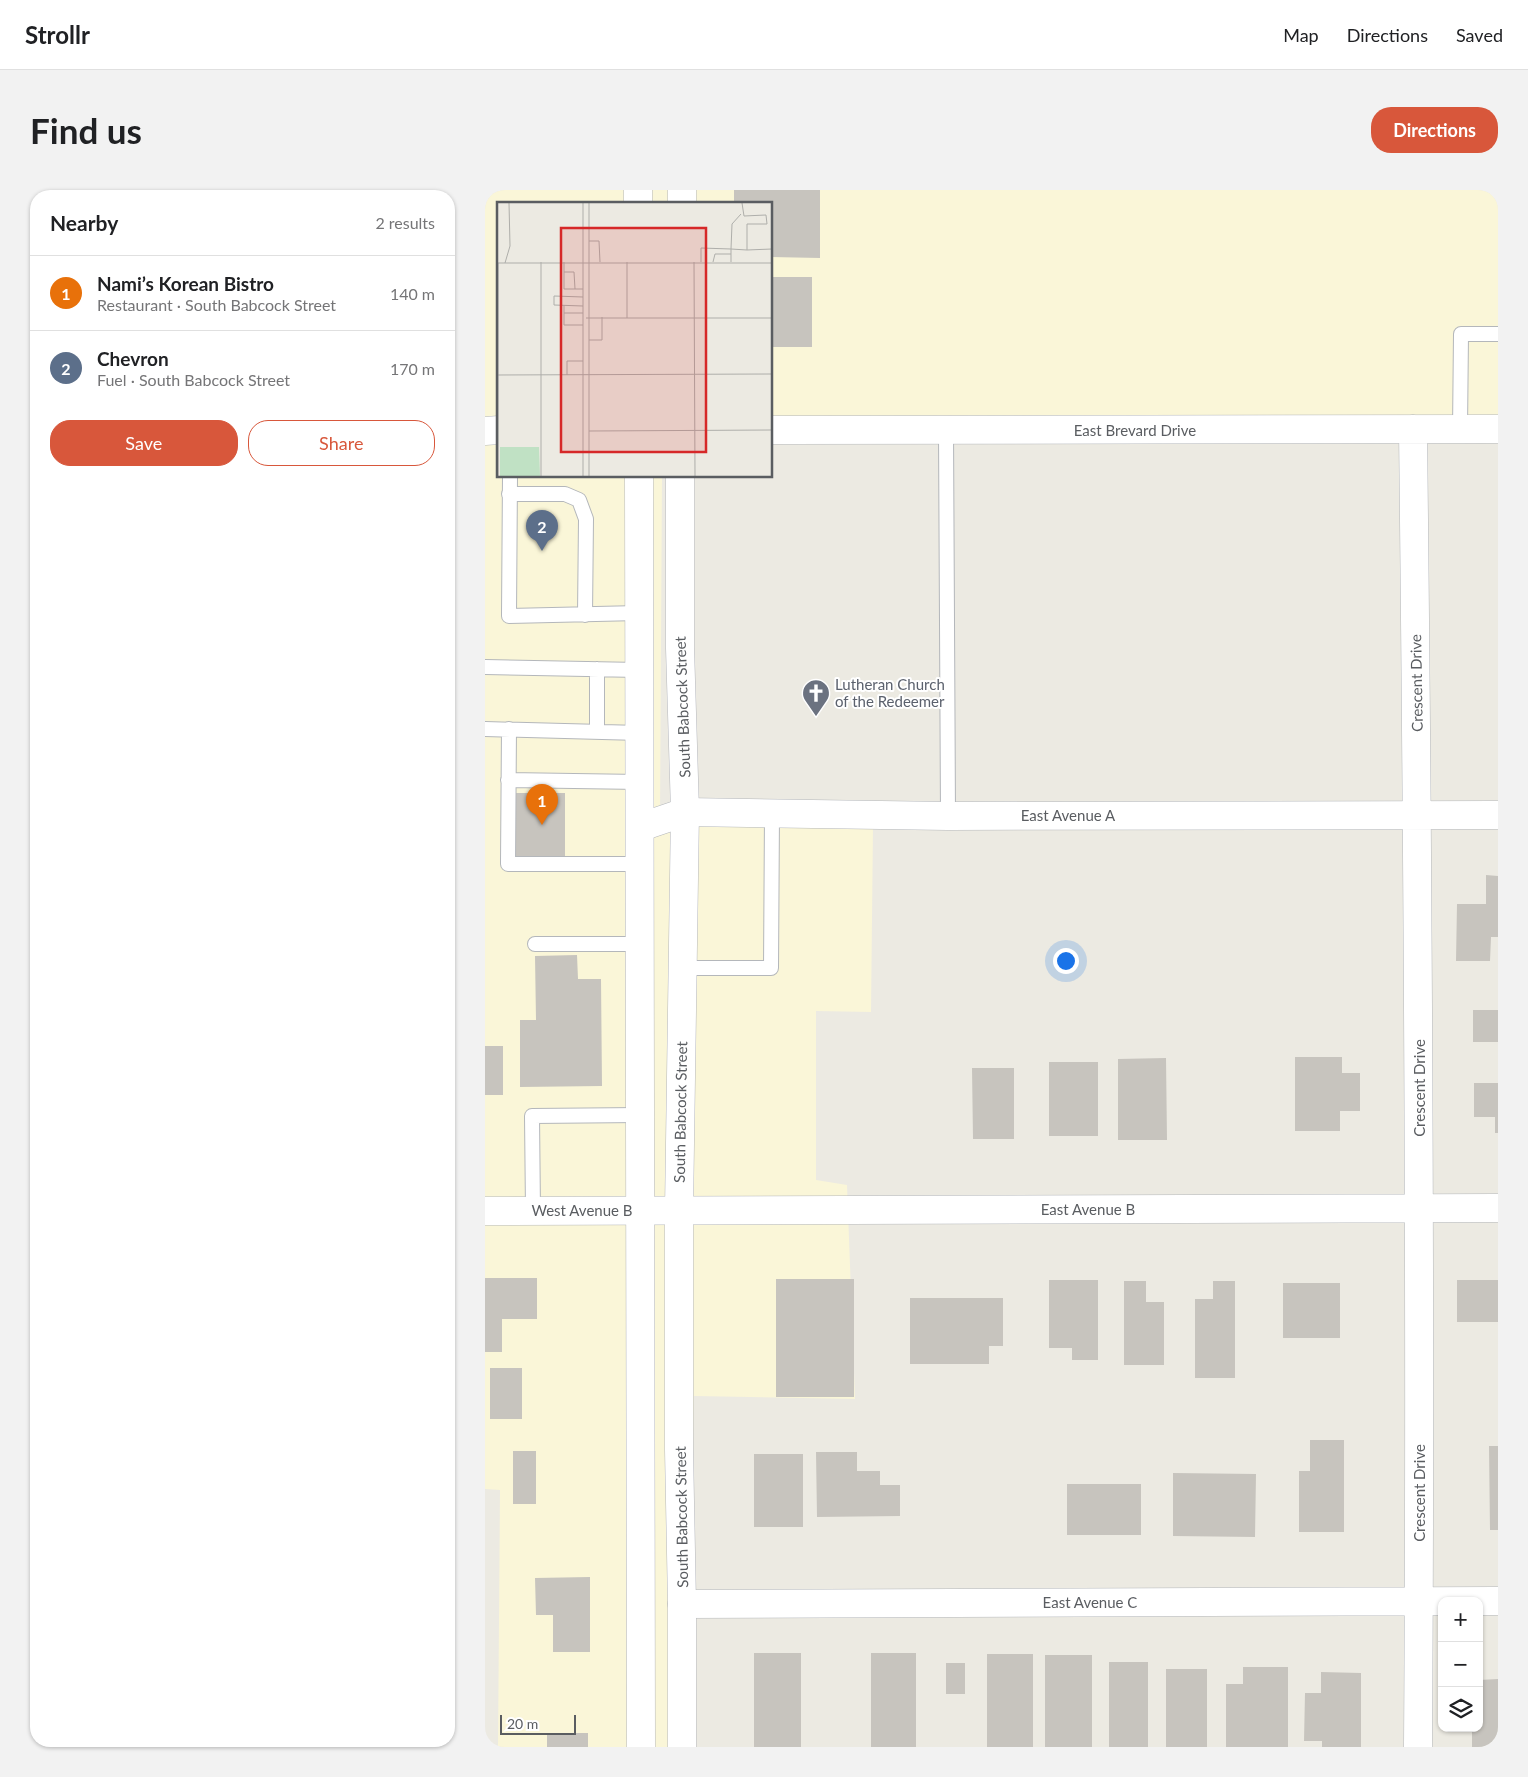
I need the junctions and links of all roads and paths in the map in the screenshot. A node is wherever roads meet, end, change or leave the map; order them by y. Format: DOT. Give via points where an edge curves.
graph roads {
  1 [pos="1498,334"];
  2 [pos="1413,429"];
  3 [pos="1498,429"];
  4 [pos="773,430"];
  5 [pos="946,430"];
  6 [pos="1460,430"];
  7 [pos="510,478"];
  8 [pos="639,478"];
  9 [pos="680,478"];
  10 [pos="509,494"];
  11 [pos="639,613"];
  12 [pos="585,615"];
  13 [pos="485,667"];
  14 [pos="597,669"];
  15 [pos="639,670"];
  16 [pos="485,728"];
  17 [pos="509,729"];
  18 [pos="597,732"];
  19 [pos="640,734"];
  20 [pos="508,780"];
  21 [pos="640,782"];
  22 [pos="685,812"];
  23 [pos="772,813"];
  24 [pos="1418,814"];
  25 [pos="1498,814"];
  26 [pos="948,816"];
  27 [pos="641,827"];
  28 [pos="641,864"];
  29 [pos="535,944"];
  30 [pos="641,944"];
  31 [pos="683,968"];
  32 [pos="640,1115"];
  33 [pos="1498,1208"];
  34 [pos="1419,1209"];
  35 [pos="640,1210"];
  36 [pos="679,1210"];
  37 [pos="485,1211"];
  38 [pos="533,1211"];
  39 [pos="1498,1600"];
  40 [pos="1419,1601"];
  41 [pos="682,1604"];
  42 [pos="641,1747"];
  43 [pos="682,1747"];
  44 [pos="1418,1747"];
  1 -- 6 [label="lane" via="1461,334"];
  2 -- 5 [label="street, East Brevard Drive"];
  2 -- 6 [label="street, East Brevard Drive"];
  2 -- 24 [label="street, Crescent Drive"];
  3 -- 6 [label="street, East Brevard Drive"];
  4 -- 5 [label="street, East Brevard Drive"];
  5 -- 26 [label="lane"];
  7 -- 10 [label="lane"];
  8 -- 11 [label="street"];
  9 -- 22 [label="street, South Babcock Street" via="680,648"];
  10 -- 12 [label="lane" via="565,494 579,500 586,520"];
  10 -- 12 [label="lane" via="509,616"];
  11 -- 12 [label="lane"];
  11 -- 15 [label="street"];
  13 -- 14 [label="lane"];
  14 -- 15 [label="lane"];
  14 -- 18 [label="lane"];
  15 -- 19 [label="street"];
  16 -- 17 [label="lane"];
  17 -- 18 [label="lane"];
  17 -- 20 [label="lane"];
  18 -- 19 [label="lane"];
  19 -- 21 [label="street"];
  20 -- 21 [label="lane"];
  20 -- 28 [label="lane" via="507,864"];
  21 -- 27 [label="street"];
  22 -- 23 [label="street, East Avenue A"];
  22 -- 27 [label="street, East Avenue A"];
  22 -- 31 [label="street, South Babcock Street"];
  23 -- 26 [label="street, East Avenue A"];
  23 -- 31 [label="lane" via="771,968"];
  24 -- 25 [label="street, East Avenue A"];
  24 -- 26 [label="street, East Avenue A"];
  24 -- 34 [label="street, Crescent Drive"];
  27 -- 28 [label="street"];
  28 -- 30 [label="street"];
  29 -- 30 [label="lane"];
  30 -- 32 [label="street"];
  31 -- 36 [label="street, South Babcock Street"];
  32 -- 35 [label="street"];
  32 -- 38 [label="lane" via="532,1116"];
  33 -- 34 [label="street, East Avenue B"];
  34 -- 36 [label="street, East Avenue B"];
  34 -- 40 [label="street, Crescent Drive"];
  35 -- 36 [label="street, West Avenue B"];
  35 -- 38 [label="street, West Avenue B"];
  35 -- 42 [label="street"];
  36 -- 41 [label="street, South Babcock Street"];
  37 -- 38 [label="street, West Avenue B"];
  39 -- 40 [label="street, East Avenue C"];
  40 -- 41 [label="street, East Avenue C"];
  40 -- 44 [label="street, Crescent Drive"];
  41 -- 43 [label="street, South Babcock Street"];
}
